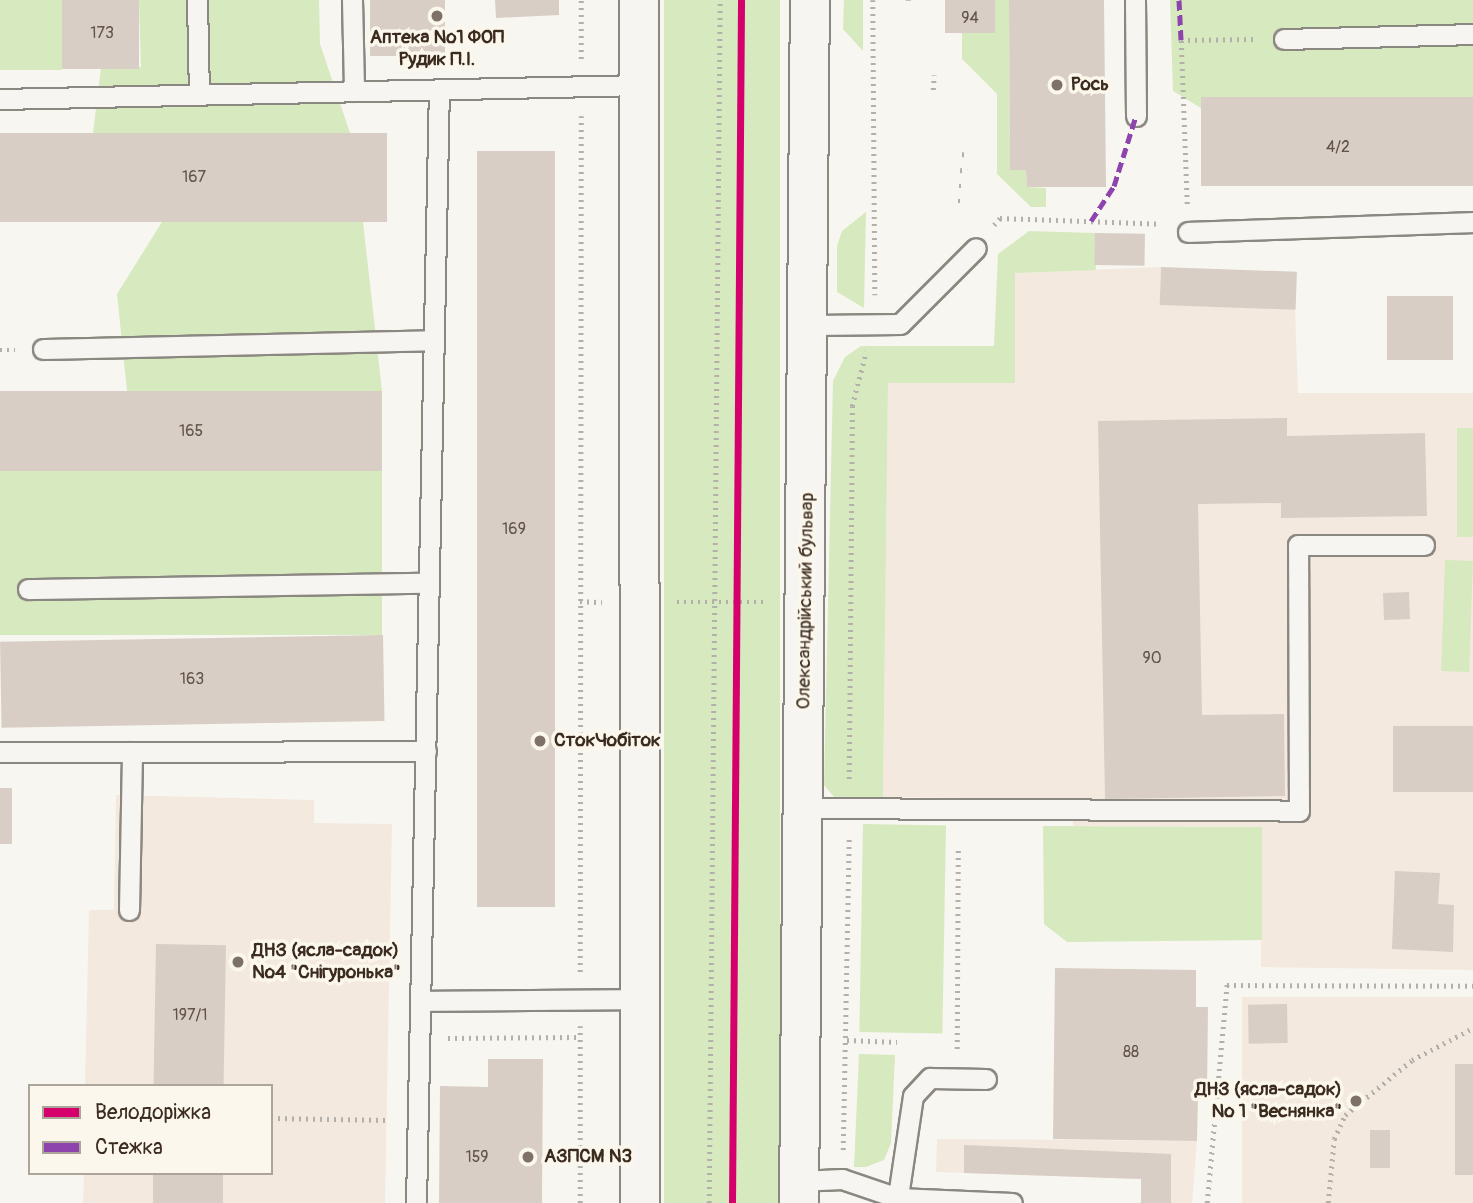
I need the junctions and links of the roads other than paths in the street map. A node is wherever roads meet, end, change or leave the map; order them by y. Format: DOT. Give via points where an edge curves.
graph roads {
  1 [pos="197,0"];
  2 [pos="352,0"];
  3 [pos="639,0"];
  4 [pos="810,0"];
  5 [pos="1135,0"];
  6 [pos="1473,34"];
  7 [pos="1284,38"];
  8 [pos="640,85"];
  9 [pos="439,89"];
  10 [pos="354,91"];
  11 [pos="199,94"];
  12 [pos="0,99"];
  13 [pos="1136,116"];
  14 [pos="1473,222"];
  15 [pos="1188,232"];
  16 [pos="976,248"];
  17 [pos="812,325"];
  18 [pos="434,340"];
  19 [pos="43,349"];
  20 [pos="1424,545"];
  21 [pos="429,583"];
  22 [pos="28,589"];
  23 [pos="426,751"];
  24 [pos="0,752"];
  25 [pos="132,752"];
  26 [pos="802,808"];
  27 [pos="129,910"];
  28 [pos="642,999"];
  29 [pos="420,1001"];
  30 [pos="986,1079"];
  31 [pos="799,1192"];
  32 [pos="898,1200"];
  33 [pos="416,1203"];
  34 [pos="640,1203"];
  35 [pos="1012,1203"];
  1 -- 11 [label="lane"];
  2 -- 10 [label="lane"];
  3 -- 8 [label="main road"];
  4 -- 17 [label="main road, Олександрійський бульвар"];
  5 -- 13 [label="lane"];
  6 -- 7 [label="lane"];
  8 -- 9 [label="lane"];
  8 -- 28 [label="main road"];
  9 -- 10 [label="lane"];
  9 -- 18 [label="lane"];
  10 -- 11 [label="lane"];
  11 -- 12 [label="lane"];
  14 -- 15 [label="lane"];
  16 -- 17 [label="lane" via="900,324"];
  17 -- 26 [label="main road, Олександрійський бульвар"];
  18 -- 19 [label="lane"];
  18 -- 21 [label="lane"];
  20 -- 26 [label="lane" via="1298,545 1298,811"];
  21 -- 22 [label="lane"];
  21 -- 23 [label="lane"];
  23 -- 25 [label="lane"];
  23 -- 29 [label="lane"];
  24 -- 25 [label="lane"];
  25 -- 27 [label="lane"];
  26 -- 31 [label="main road, Олександрійський бульвар"];
  28 -- 29 [label="lane"];
  28 -- 34 [label="main road"];
  29 -- 33 [label="lane"];
  30 -- 32 [label="lane" via="930,1078 913,1096"];
  31 -- 32 [label="lane" via="842,1180"];
  32 -- 35 [label="lane"];
}
